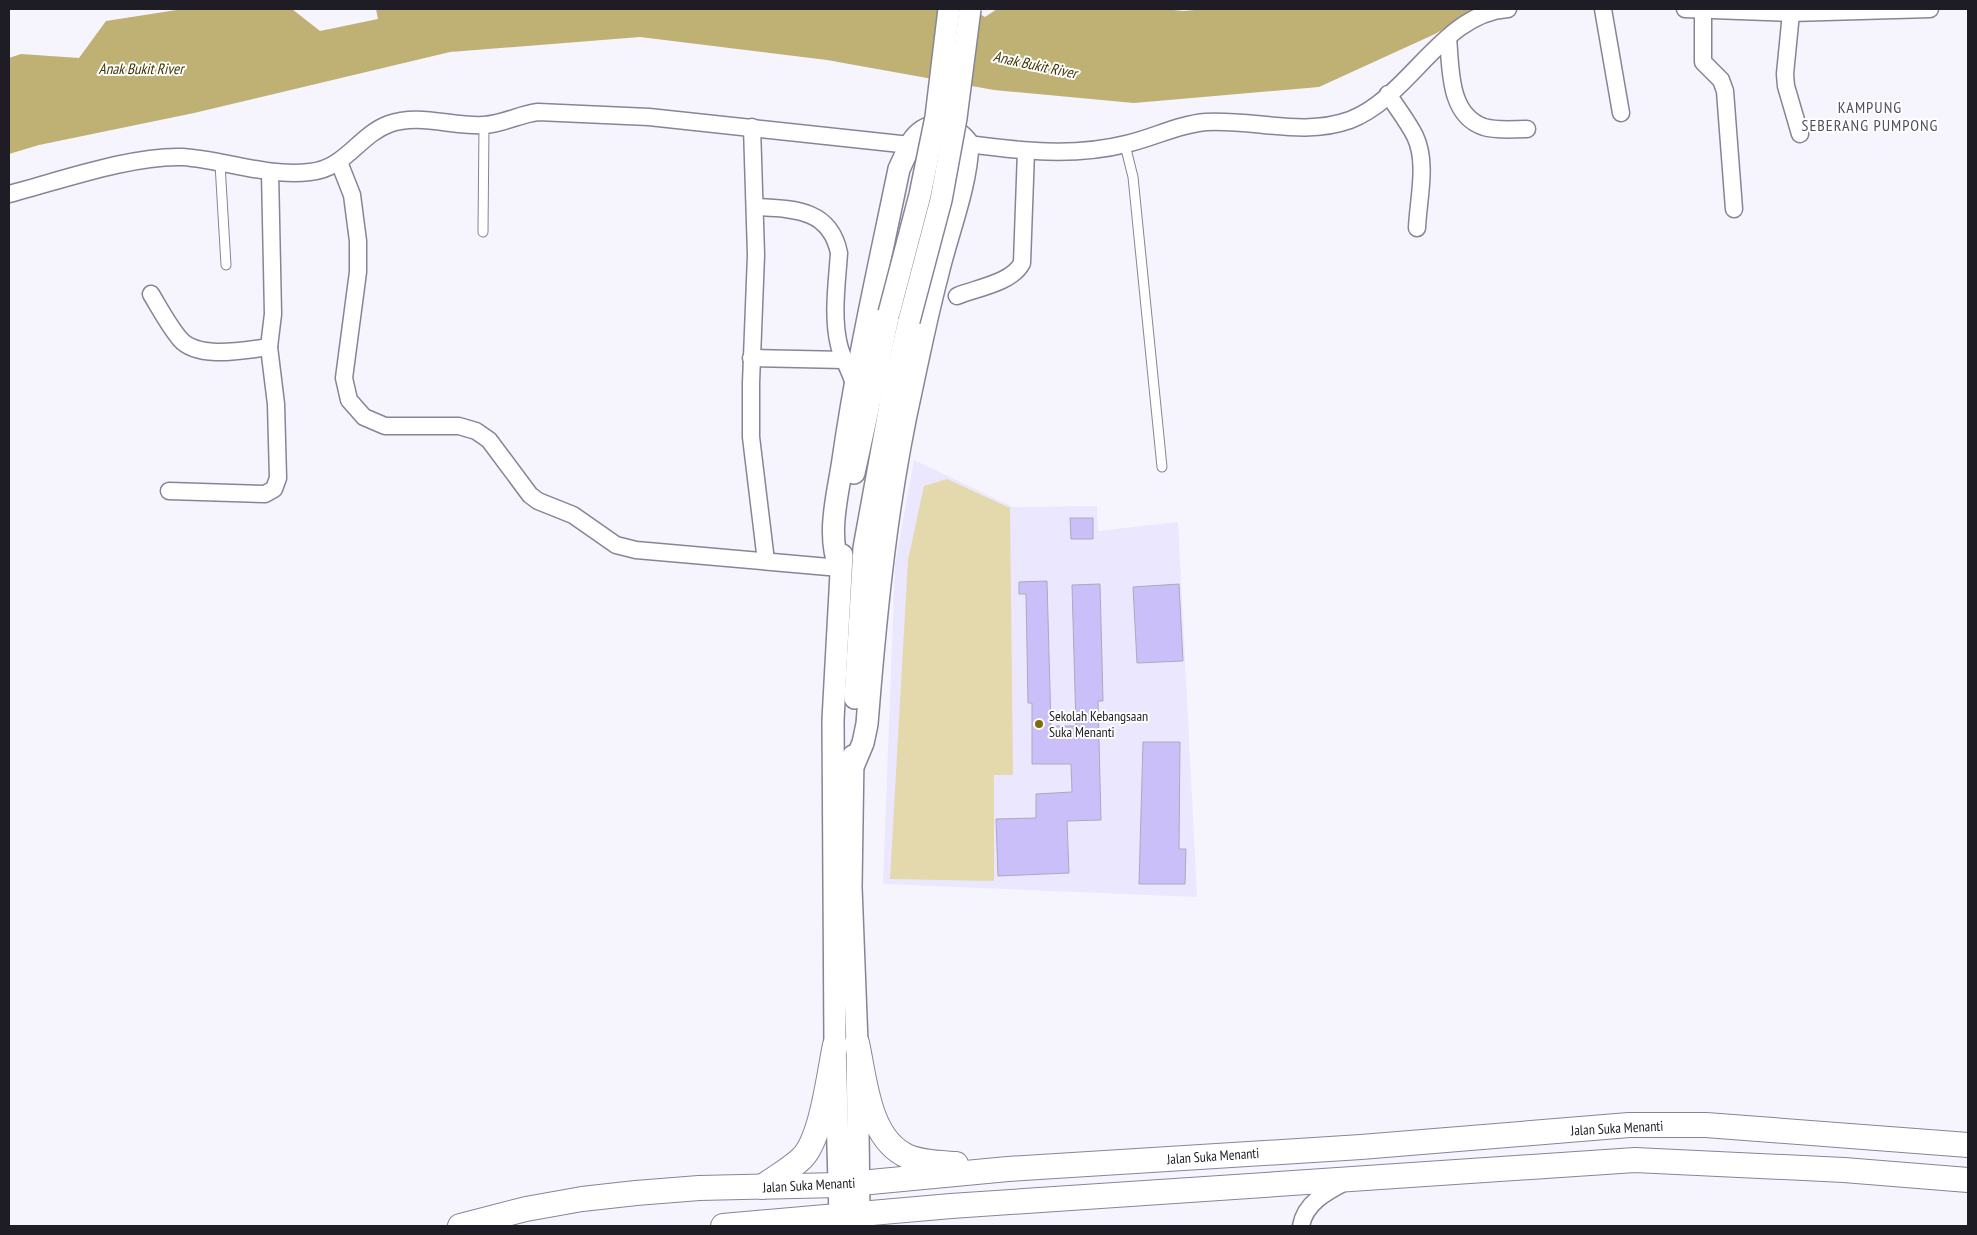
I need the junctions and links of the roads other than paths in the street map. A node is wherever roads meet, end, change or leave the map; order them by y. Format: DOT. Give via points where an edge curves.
graph roads {
  1 [pos="949,9"];
  2 [pos="970,9"];
  3 [pos="1508,9"];
  4 [pos="1603,9"];
  5 [pos="1686,9"];
  6 [pos="1703,9"];
  7 [pos="1930,9"];
  8 [pos="1791,13"];
  9 [pos="1448,38"];
  10 [pos="1388,94"];
  11 [pos="1621,113"];
  12 [pos="484,125"];
  13 [pos="752,126"];
  14 [pos="1527,129"];
  15 [pos="1800,134"];
  16 [pos="968,144"];
  17 [pos="910,145"];
  18 [pos="1125,145"];
  19 [pos="1026,151"];
  20 [pos="339,162"];
  21 [pos="220,164"];
  22 [pos="270,172"];
  23 [pos="9,194"];
  24 [pos="755,207"];
  25 [pos="1734,209"];
  26 [pos="1417,228"];
  27 [pos="483,232"];
  28 [pos="226,264"];
  29 [pos="150,294"];
  30 [pos="957,296"];
  31 [pos="269,347"];
  32 [pos="751,358"];
  33 [pos="845,360"];
  34 [pos="854,385"];
  35 [pos="1162,467"];
  36 [pos="169,491"];
  37 [pos="766,561"];
  38 [pos="840,568"];
  39 [pos="852,769"];
  40 [pos="846,1044"];
  41 [pos="1968,1145"];
  42 [pos="1008,1169"];
  43 [pos="1349,1180"];
  44 [pos="1968,1180"];
  45 [pos="849,1183"];
  46 [pos="762,1187"];
  47 [pos="951,1206"];
  48 [pos="849,1221"];
  49 [pos="777,1225"];
  50 [pos="460,1226"];
  51 [pos="723,1226"];
  52 [pos="909,1226"];
  53 [pos="1301,1226"];
  1 -- 38 [label="street, bridge" via="936,117 856,464"];
  2 -- 39 [label="street, bridge" via="956,118 941,200 893,389 864,548"];
  3 -- 9 [label="street" via="1483,13 1466,22"];
  4 -- 11 [label="street"];
  5 -- 6 [label="street"];
  6 -- 8 [label="street"];
  6 -- 25 [label="street" via="1703,62 1721,80 1725,91"];
  7 -- 8 [label="street"];
  8 -- 15 [label="street" via="1785,74"];
  9 -- 10 [label="street"];
  9 -- 14 [label="street" via="1454,92 1463,112 1483,127"];
  10 -- 18 [label="street" via="1350,119 1329,124 1300,128 1218,121 1192,123"];
  10 -- 26 [label="street" via="1418,145 1421,168"];
  12 -- 13 [label="street" via="538,112"];
  12 -- 20 [label="street" via="396,122 375,130"];
  12 -- 27 [label="lane"];
  13 -- 17 [label="street"];
  13 -- 24 [label="street"];
  16 -- 17 [label="street" via="956,132 939,126 922,131"];
  16 -- 19 [label="street"];
  16 -- 39 [label="street" via="967,164 938,273 906,418 878,595 866,724 863,743"];
  17 -- 34 [label="street" via="899,169"];
  18 -- 19 [label="street" via="1077,151"];
  18 -- 35 [label="lane" via="1134,177"];
  19 -- 30 [label="street" via="1022,263 1019,270"];
  20 -- 22 [label="street" via="310,172"];
  20 -- 37 [label="street" via="352,195 358,241 358,272 344,378 349,400 364,417 385,426 459,426 476,431 489,440 530,495 548,506 573,514 616,545 636,550"];
  21 -- 22 [label="street"];
  21 -- 23 [label="street" via="184,158 146,160"];
  21 -- 28 [label="lane"];
  22 -- 31 [label="street" via="273,314"];
  24 -- 32 [label="street"];
  24 -- 33 [label="street" via="809,213 832,233 839,253 837,333"];
  29 -- 31 [label="street" via="180,340 190,348 214,352"];
  31 -- 36 [label="street" via="276,404 278,478 274,489 265,494"];
  32 -- 33 [label="street"];
  32 -- 37 [label="street" via="752,459"];
  33 -- 34 [label="street"];
  34 -- 38 [label="street" via="834,525 834,555"];
  37 -- 38 [label="street"];
  38 -- 40 [label="street" via="833,720"];
  39 -- 40 [label="street"];
  40 -- 42 [label="main road" via="874,1120 904,1155 934,1162"];
  40 -- 45 [label="street"];
  40 -- 46 [label="main road" via="803,1158"];
  41 -- 42 [label="main road, Jalan Suka Menanti" via="1706,1125 1629,1125 1361,1147"];
  42 -- 45 [label="main road, Jalan Suka Menanti"];
  43 -- 44 [label="main road" via="1635,1160 1844,1170"];
  43 -- 47 [label="main road"];
  43 -- 53 [label="street" via="1320,1196 1308,1208"];
  45 -- 46 [label="main road, Jalan Suka Menanti"];
  45 -- 48 [label="street"];
  46 -- 50 [label="main road, Jalan Suka Menanti" via="699,1188 582,1199"];
  47 -- 48 [label="main road"];
  47 -- 52 [label="main road"];
  48 -- 49 [label="main road"];
  49 -- 51 [label="main road"];
}
